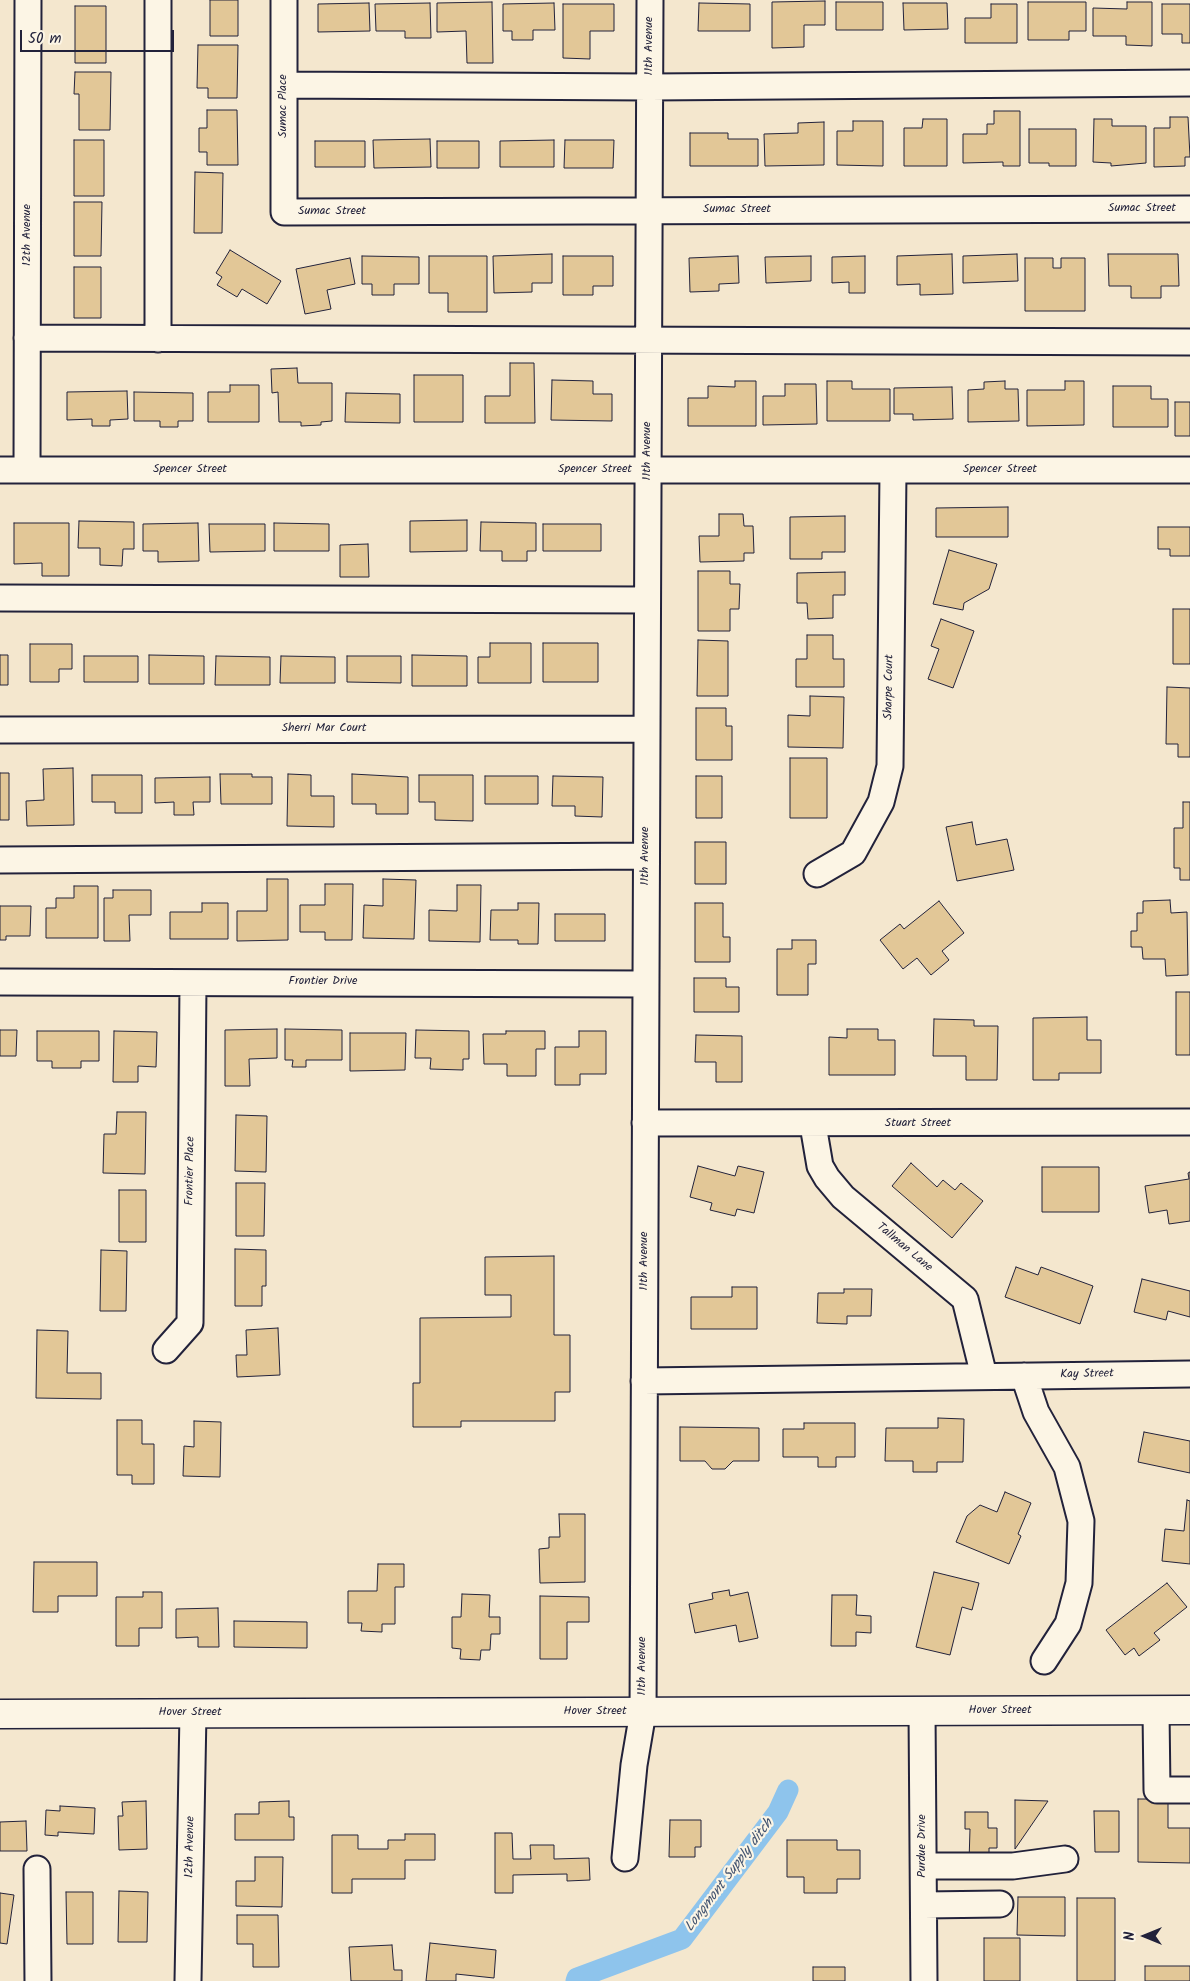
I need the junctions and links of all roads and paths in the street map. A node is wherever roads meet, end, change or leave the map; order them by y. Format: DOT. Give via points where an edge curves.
graph roads {
  1 [pos="28,0"];
  2 [pos="158,0"];
  3 [pos="284,0"];
  4 [pos="650,0"];
  5 [pos="1190,83"];
  6 [pos="284,85"];
  7 [pos="650,87"];
  8 [pos="1190,209"];
  9 [pos="649,211"];
  10 [pos="284,212"];
  11 [pos="27,338"];
  12 [pos="158,339"];
  13 [pos="649,340"];
  14 [pos="1190,342"];
  15 [pos="0,470"];
  16 [pos="27,470"];
  17 [pos="648,470"];
  18 [pos="1190,470"];
  19 [pos="893,471"];
  20 [pos="0,598"];
  21 [pos="647,600"];
  22 [pos="647,729"];
  23 [pos="0,730"];
  24 [pos="646,856"];
  25 [pos="0,860"];
  26 [pos="817,874"];
  27 [pos="0,982"];
  28 [pos="193,983"];
  29 [pos="646,984"];
  30 [pos="1190,1122"];
  31 [pos="645,1123"];
  32 [pos="813,1125"];
  33 [pos="166,1350"];
  34 [pos="1190,1374"];
  35 [pos="984,1376"];
  36 [pos="1024,1376"];
  37 [pos="644,1381"];
  38 [pos="1044,1661"];
  39 [pos="1156,1710"];
  40 [pos="1190,1710"];
  41 [pos="922,1711"];
  42 [pos="643,1712"];
  43 [pos="193,1713"];
  44 [pos="0,1714"];
  45 [pos="1190,1790"];
  46 [pos="625,1858"];
  47 [pos="1065,1859"];
  48 [pos="924,1866"];
  49 [pos="38,1869"];
  50 [pos="1000,1904"];
  51 [pos="924,1905"];
  52 [pos="38,1981"];
  53 [pos="188,1981"];
  54 [pos="924,1981"];
  1 -- 11 [label="street, 12th Avenue"];
  2 -- 12 [label="street"];
  3 -- 6 [label="street, Sumac Place"];
  4 -- 7 [label="street, 11th Avenue"];
  5 -- 7 [label="street"];
  6 -- 7 [label="street"];
  6 -- 10 [label="street, Sumac Place"];
  7 -- 9 [label="street, 11th Avenue"];
  8 -- 9 [label="street, Sumac Street"];
  9 -- 10 [label="street, Sumac Street"];
  9 -- 13 [label="street, 11th Avenue"];
  11 -- 12 [label="street"];
  11 -- 16 [label="street, 12th Avenue"];
  12 -- 13 [label="street"];
  13 -- 14 [label="street"];
  13 -- 17 [label="street, 11th Avenue"];
  15 -- 16 [label="street, Spencer Street"];
  16 -- 17 [label="street, Spencer Street"];
  17 -- 19 [label="street, Spencer Street"];
  17 -- 21 [label="street, 11th Avenue"];
  18 -- 19 [label="street, Spencer Street"];
  19 -- 26 [label="street, Sharpe Court" via="890,766 881,802 853,853"];
  20 -- 21 [label="street"];
  21 -- 22 [label="street, 11th Avenue"];
  22 -- 23 [label="street, Sherri Mar Court"];
  22 -- 24 [label="street, 11th Avenue"];
  24 -- 25 [label="street"];
  24 -- 29 [label="street, 11th Avenue"];
  27 -- 28 [label="street, Frontier Drive"];
  28 -- 29 [label="street, Frontier Drive"];
  28 -- 33 [label="street, Frontier Place" via="190,1323"];
  29 -- 31 [label="street, 11th Avenue"];
  30 -- 32 [label="street, Stuart Street"];
  31 -- 32 [label="street, Stuart Street"];
  31 -- 37 [label="street, 11th Avenue"];
  32 -- 35 [label="street, Tallman Lane" via="820,1166 843,1197 965,1299"];
  34 -- 36 [label="street, Kay Street"];
  35 -- 36 [label="street, Kay Street"];
  35 -- 37 [label="street, Kay Street"];
  36 -- 38 [label="street" via="1036,1412 1067,1467 1081,1521 1079,1583 1068,1624"];
  37 -- 42 [label="street, 11th Avenue"];
  39 -- 40 [label="main road, Hover Street"];
  39 -- 41 [label="main road, Hover Street"];
  39 -- 45 [label="street" via="1156,1790"];
  41 -- 42 [label="main road, Hover Street"];
  41 -- 48 [label="street, Purdue Drive"];
  42 -- 43 [label="main road, Hover Street"];
  42 -- 46 [label="street, 11th Avenue"];
  43 -- 44 [label="main road, Hover Street"];
  43 -- 53 [label="street, 12th Avenue"];
  47 -- 48 [label="street" via="1013,1866"];
  48 -- 51 [label="street, Purdue Drive"];
  49 -- 52 [label="street"];
  50 -- 51 [label="street"];
  51 -- 54 [label="street, Purdue Drive"];
}
